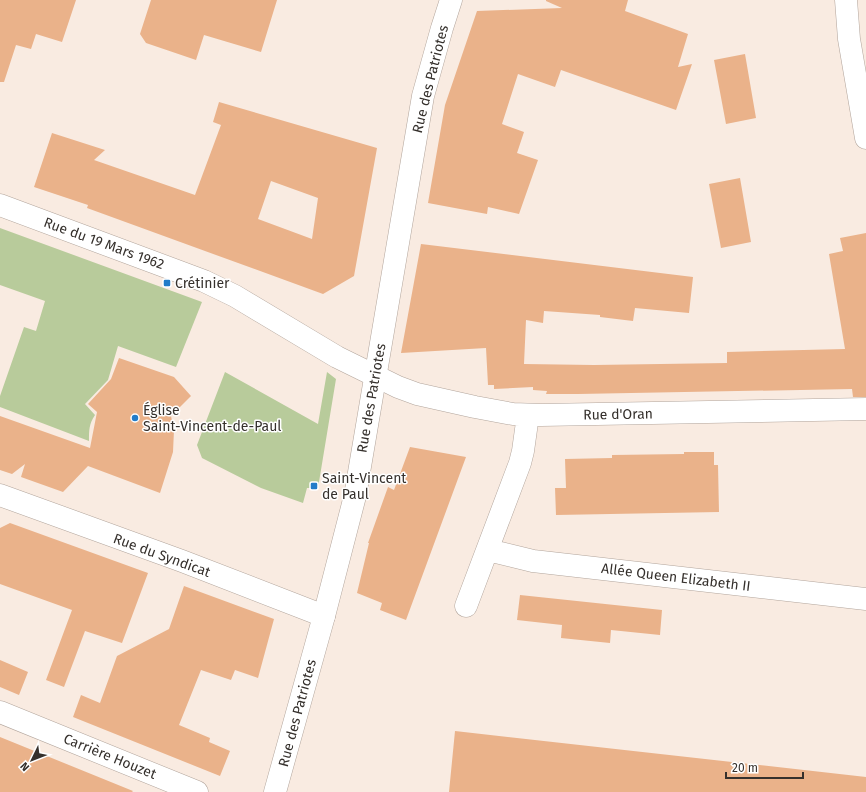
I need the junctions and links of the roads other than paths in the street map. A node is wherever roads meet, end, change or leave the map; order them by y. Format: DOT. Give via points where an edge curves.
graph roads {
  1 [pos="452,0"];
  2 [pos="846,0"];
  3 [pos="866,138"];
  4 [pos="0,205"];
  5 [pos="375,376"];
  6 [pos="866,409"];
  7 [pos="528,415"];
  8 [pos="0,496"];
  9 [pos="488,550"];
  10 [pos="866,599"];
  11 [pos="466,606"];
  12 [pos="324,616"];
  13 [pos="0,712"];
  14 [pos="198,792"];
  15 [pos="275,792"];
  1 -- 5 [label="street, Rue des Patriotes" via="423,96"];
  2 -- 3 [label="street" via="849,40"];
  4 -- 5 [label="street, Rue du 19 Mars 1962" via="212,284 337,357"];
  5 -- 7 [label="street, Rue d'Oran" via="398,387 428,396 475,407"];
  5 -- 12 [label="street, Rue des Patriotes" via="355,496"];
  6 -- 7 [label="street, Rue d'Oran"];
  7 -- 9 [label="street" via="524,451"];
  8 -- 12 [label="street, Rue du Syndicat" via="182,561"];
  9 -- 10 [label="street, Allée Queen Elizabeth II" via="533,561"];
  9 -- 11 [label="street"];
  12 -- 15 [label="street, Rue des Patriotes"];
  13 -- 14 [label="street, Carrière Houzet"];
}
